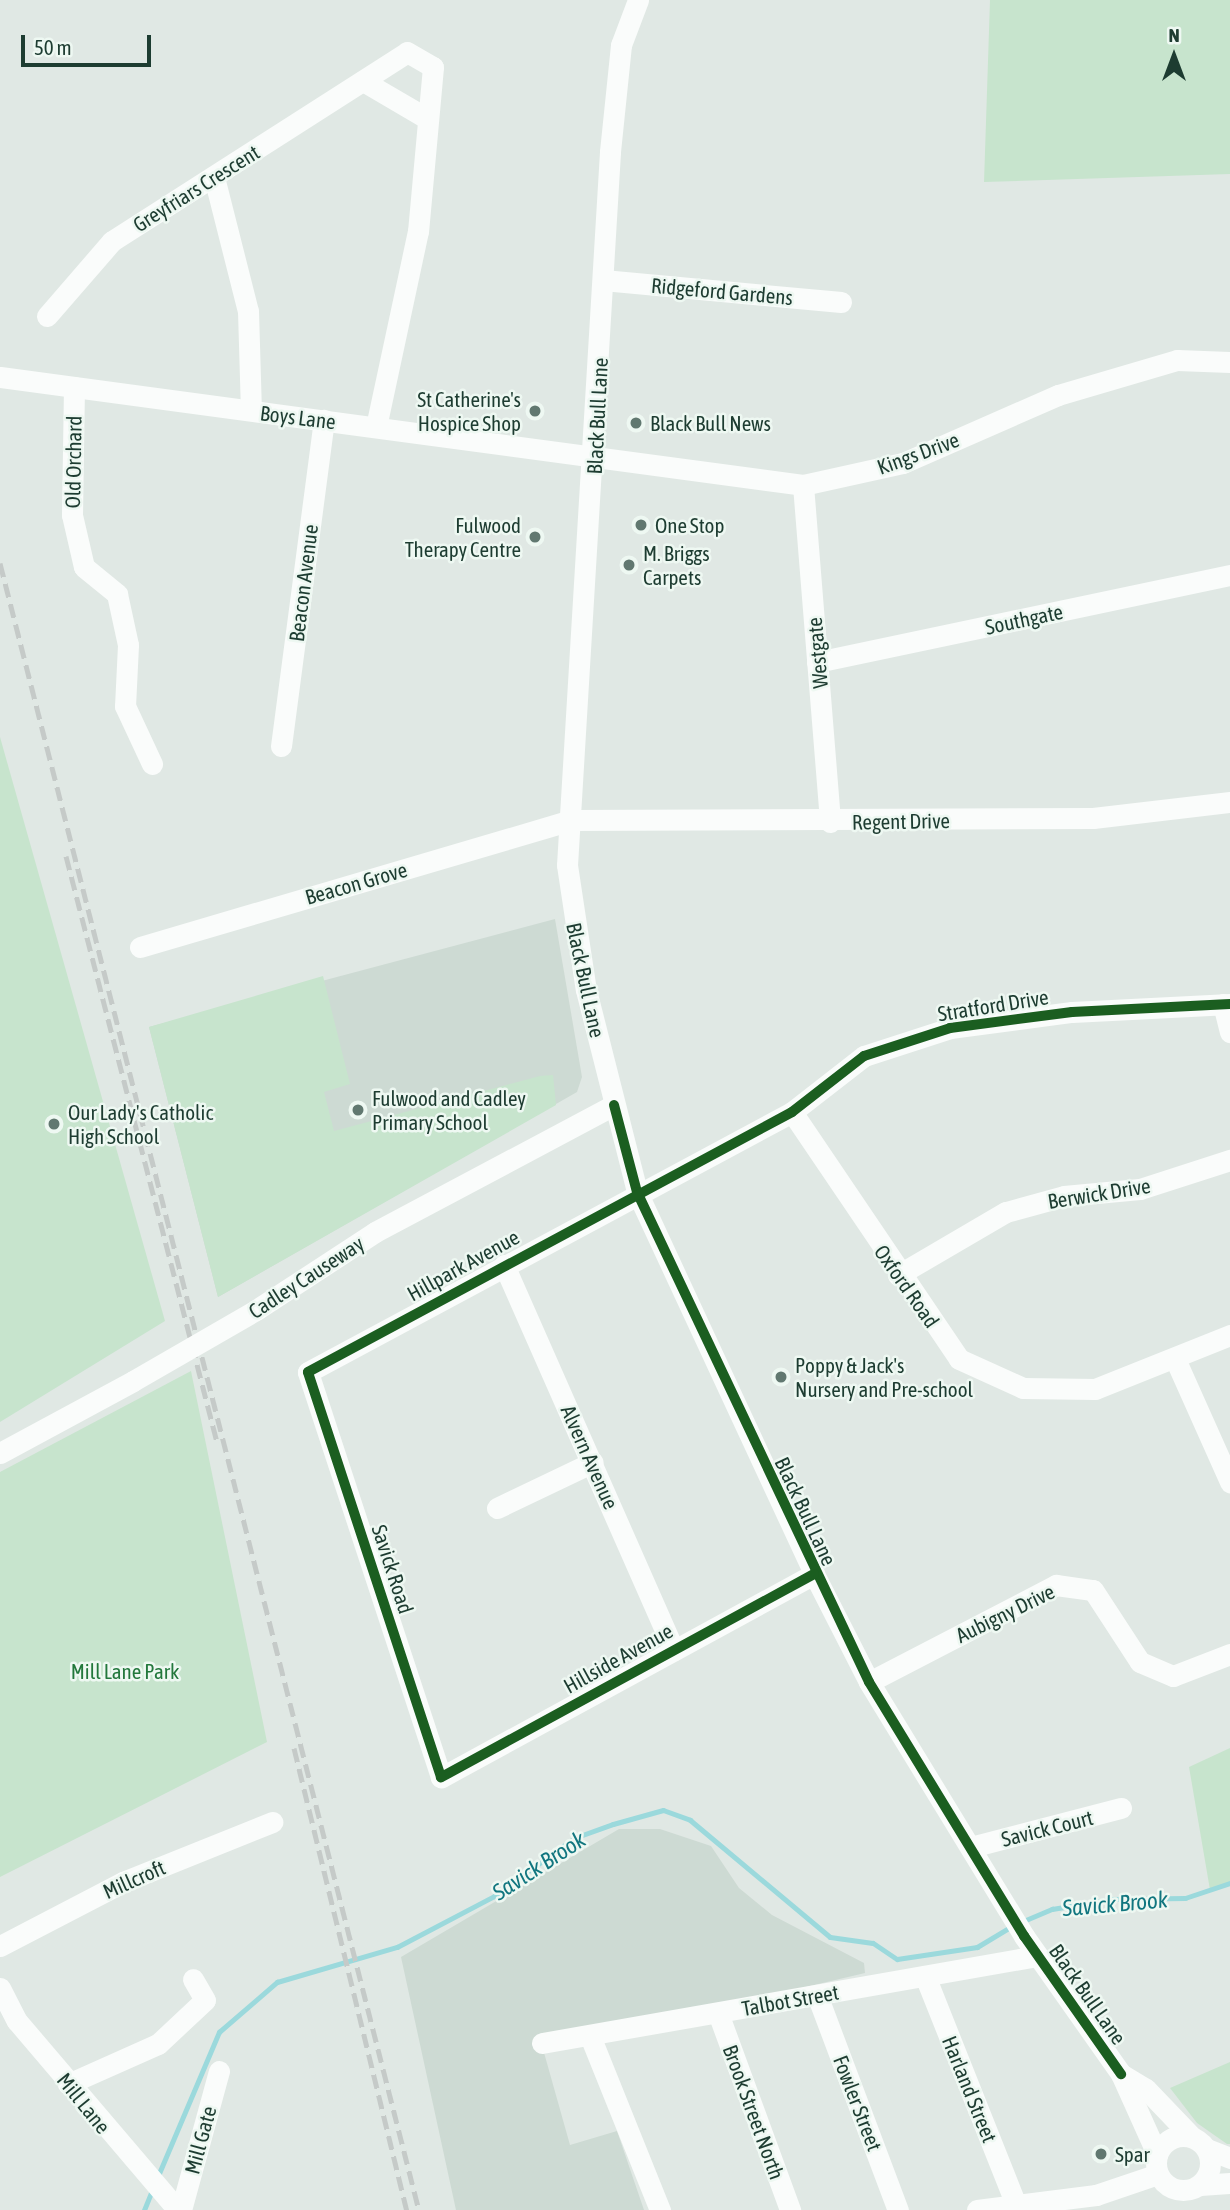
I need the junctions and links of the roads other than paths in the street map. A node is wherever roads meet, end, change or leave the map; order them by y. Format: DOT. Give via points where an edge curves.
graph roads {
  1 [pos="638,0"];
  2 [pos="363,81"];
  3 [pos="428,119"];
  4 [pos="215,177"];
  5 [pos="603,280"];
  6 [pos="841,302"];
  7 [pos="47,316"];
  8 [pos="1230,362"];
  9 [pos="0,377"];
  10 [pos="74,387"];
  11 [pos="251,410"];
  12 [pos="324,420"];
  13 [pos="376,427"];
  14 [pos="596,455"];
  15 [pos="803,485"];
  16 [pos="1230,575"];
  17 [pos="817,662"];
  18 [pos="281,747"];
  19 [pos="152,764"];
  20 [pos="1230,802"];
  21 [pos="572,820"];
  22 [pos="830,822"];
  23 [pos="140,947"];
  24 [pos="1227,1004"];
  25 [pos="1230,1032"];
  26 [pos="614,1105"];
  27 [pos="792,1112"];
  28 [pos="1230,1160"];
  29 [pos="637,1192"];
  30 [pos="504,1265"];
  31 [pos="898,1275"];
  32 [pos="1230,1335"];
  33 [pos="1175,1361"];
  34 [pos="308,1372"];
  35 [pos="0,1453"];
  36 [pos="593,1462"];
  37 [pos="1230,1482"];
  38 [pos="497,1508"];
  39 [pos="814,1574"];
  40 [pos="674,1650"];
  41 [pos="1230,1654"];
  42 [pos="869,1682"];
  43 [pos="441,1777"];
  44 [pos="1121,1808"];
  45 [pos="272,1822"];
  46 [pos="971,1847"];
  47 [pos="0,1946"];
  48 [pos="1037,1956"];
  49 [pos="925,1976"];
  50 [pos="193,1979"];
  51 [pos="0,1988"];
  52 [pos="817,1995"];
  53 [pos="718,2013"];
  54 [pos="9,2026"];
  55 [pos="590,2036"];
  56 [pos="542,2043"];
  57 [pos="219,2071"];
  58 [pos="1121,2074"];
  59 [pos="68,2084"];
  60 [pos="1199,2142"];
  61 [pos="1230,2158"];
  62 [pos="1158,2164"];
  63 [pos="1230,2183"];
  64 [pos="1190,2195"];
  65 [pos="1015,2202"];
  66 [pos="179,2210"];
  67 [pos="660,2210"];
  68 [pos="790,2210"];
  69 [pos="898,2210"];
  70 [pos="977,2210"];
  1 -- 5 [label="street, Black Bull Lane" via="621,45"];
  2 -- 3 [label="street"];
  2 -- 3 [label="street, Greyfriars Crescent" via="407,52 433,67"];
  2 -- 4 [label="street, Greyfriars Crescent"];
  3 -- 13 [label="street, Greyfriars Crescent" via="418,231"];
  4 -- 7 [label="street, Greyfriars Crescent" via="112,241"];
  4 -- 11 [label="street" via="248,311"];
  5 -- 6 [label="street, Ridgeford Gardens"];
  5 -- 14 [label="street, Black Bull Lane"];
  8 -- 15 [label="street, Kings Drive" via="1177,360 1058,395 903,463"];
  9 -- 10 [label="street, Boys Lane"];
  10 -- 11 [label="street, Boys Lane"];
  10 -- 19 [label="street, Old Orchard" via="72,516 84,567 117,594 128,645 125,706"];
  11 -- 12 [label="street, Boys Lane"];
  12 -- 13 [label="street, Boys Lane"];
  12 -- 18 [label="street, Beacon Avenue"];
  13 -- 14 [label="street, Boys Lane"];
  14 -- 15 [label="street, Kings Drive"];
  14 -- 21 [label="street, Black Bull Lane"];
  15 -- 17 [label="street, Westgate"];
  16 -- 17 [label="street, Southgate"];
  17 -- 22 [label="street, Westgate"];
  20 -- 22 [label="street, Regent Drive" via="1093,818"];
  21 -- 22 [label="street, Regent Drive"];
  21 -- 23 [label="street, Beacon Grove"];
  21 -- 26 [label="street, Black Bull Lane" via="566,864 573,929"];
  24 -- 25 [label="street"];
  24 -- 27 [label="street, Stratford Drive" via="1072,1012 950,1028 864,1056"];
  26 -- 29 [label="street, Black Bull Lane"];
  26 -- 35 [label="street, Cadley Causeway, bridge" via="375,1232 256,1310"];
  27 -- 29 [label="street, Stratford Drive"];
  27 -- 31 [label="street, Oxford Road"];
  28 -- 31 [label="street, Berwick Drive" via="1140,1189 1064,1196 1006,1212"];
  29 -- 30 [label="street, Hillpark Avenue"];
  29 -- 39 [label="street, Black Bull Lane"];
  30 -- 34 [label="street, Hillpark Avenue"];
  30 -- 36 [label="street, Alvern Avenue"];
  31 -- 33 [label="street, Oxford Road" via="958,1359 1023,1388 1095,1389"];
  32 -- 33 [label="street, Oxford Road"];
  33 -- 37 [label="street"];
  34 -- 43 [label="street, Savick Road"];
  36 -- 38 [label="street"];
  36 -- 40 [label="street, Alvern Avenue"];
  39 -- 40 [label="street, Hillside Avenue"];
  39 -- 42 [label="street, Black Bull Lane"];
  40 -- 43 [label="street, Hillside Avenue"];
  41 -- 42 [label="street, Aubigny Drive" via="1173,1676 1140,1662 1093,1590 1056,1585"];
  42 -- 46 [label="street, Black Bull Lane"];
  44 -- 46 [label="street, Savick Court"];
  45 -- 47 [label="street, Millcroft" via="123,1882"];
  46 -- 48 [label="street, Black Bull Lane"];
  48 -- 49 [label="street, Talbot Street"];
  48 -- 58 [label="street, Black Bull Lane"];
  49 -- 52 [label="street, Talbot Street"];
  49 -- 65 [label="street, Harland Street"];
  50 -- 59 [label="street" via="205,2000 158,2044"];
  51 -- 54 [label="street, Mill Lane"];
  52 -- 53 [label="street, Talbot Street"];
  52 -- 69 [label="street, Fowler Street"];
  53 -- 55 [label="street, Talbot Street"];
  53 -- 68 [label="street, Brook Street North"];
  54 -- 59 [label="street, Mill Lane"];
  55 -- 56 [label="street, Talbot Street"];
  55 -- 67 [label="street"];
  57 -- 66 [label="street, Mill Gate"];
  58 -- 60 [label="street, Black Bull Lane" via="1146,2089"];
  58 -- 62 [label="street, Black Bull Lane"];
  59 -- 66 [label="street, Mill Lane"];
  60 -- 61 [label="street"];
  60 -- 62 [label="street" via="1170,2139"];
  60 -- 64 [label="street" via="1210,2171"];
  62 -- 64 [label="street"];
  62 -- 65 [label="street" via="1096,2195"];
  63 -- 64 [label="street"];
  65 -- 70 [label="street"];
}
